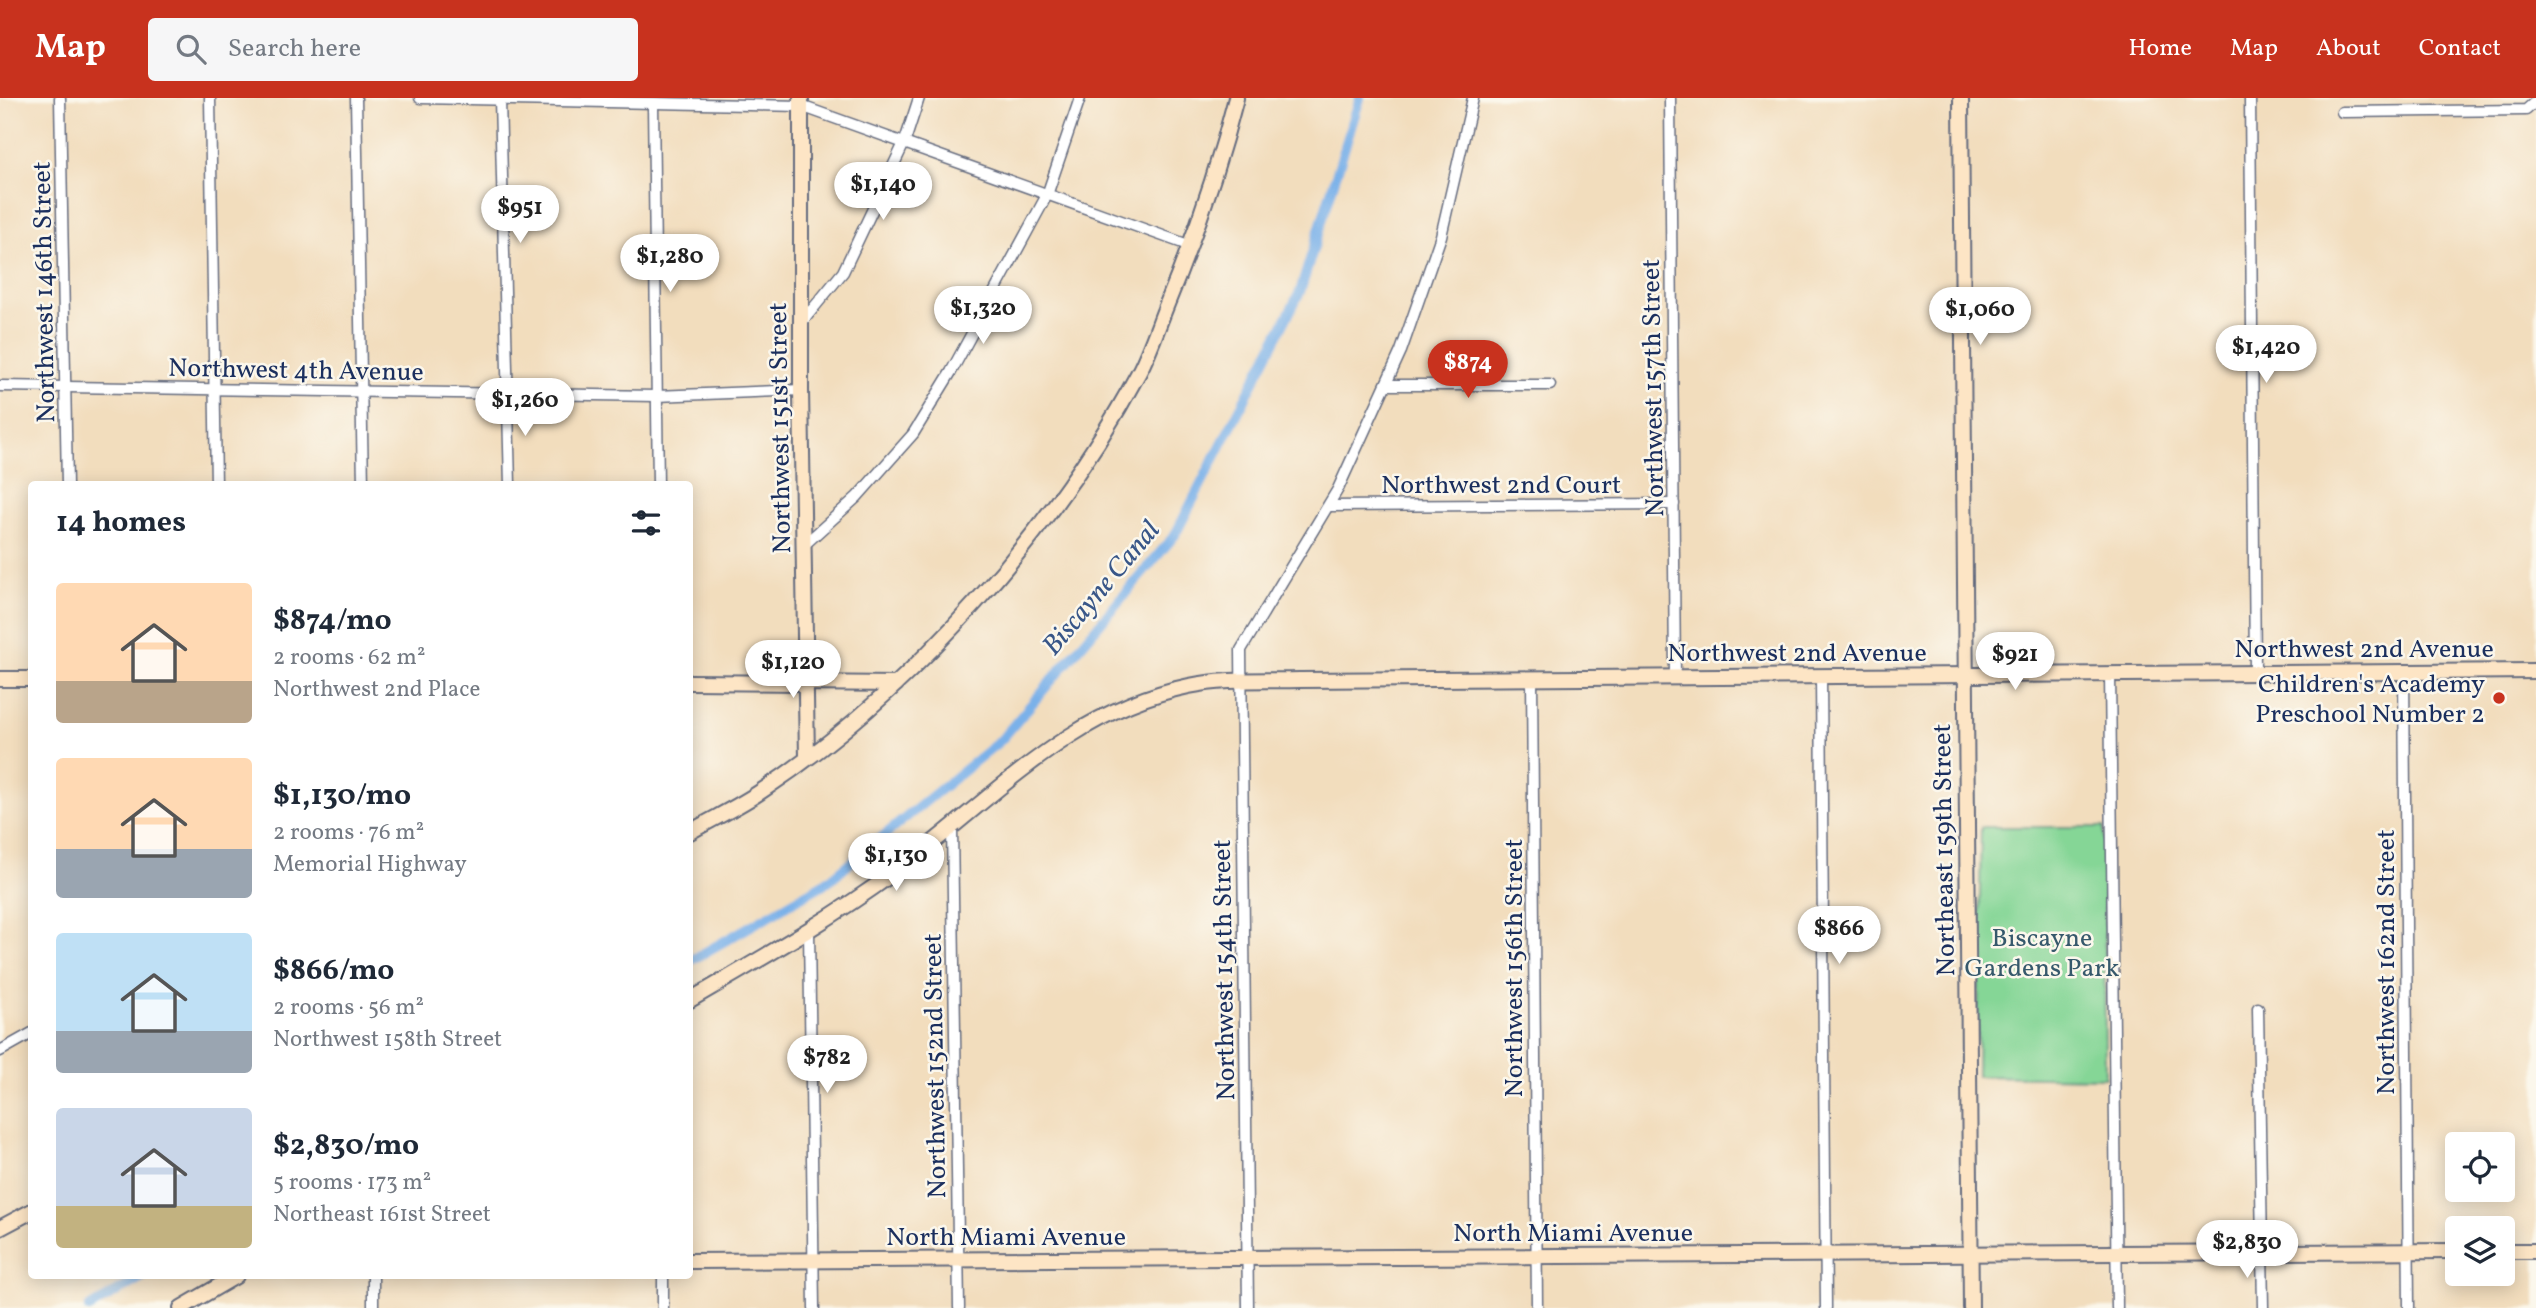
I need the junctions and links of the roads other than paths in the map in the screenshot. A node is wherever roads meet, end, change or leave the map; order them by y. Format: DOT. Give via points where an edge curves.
graph roads {
  1 [pos="60,98"];
  2 [pos="210,98"];
  3 [pos="356,98"];
  4 [pos="420,98"];
  5 [pos="919,98"];
  6 [pos="1080,98"];
  7 [pos="1236,98"];
  8 [pos="1474,98"];
  9 [pos="1670,98"];
  10 [pos="1961,98"];
  11 [pos="2249,98"];
  12 [pos="500,99"];
  13 [pos="2536,101"];
  14 [pos="801,102"];
  15 [pos="653,104"];
  16 [pos="2342,112"];
  17 [pos="905,141"];
  18 [pos="1047,195"];
  19 [pos="1191,246"];
  20 [pos="802,322"];
  21 [pos="1387,385"];
  22 [pos="1550,385"];
  23 [pos="0,386"];
  24 [pos="65,387"];
  25 [pos="213,389"];
  26 [pos="360,390"];
  27 [pos="801,390"];
  28 [pos="509,392"];
  29 [pos="656,396"];
  30 [pos="67,481"];
  31 [pos="216,481"];
  32 [pos="363,481"];
  33 [pos="510,481"];
  34 [pos="657,481"];
  35 [pos="1674,503"];
  36 [pos="1329,506"];
  37 [pos="804,545"];
  38 [pos="2536,671"];
  39 [pos="2404,672"];
  40 [pos="2255,673"];
  41 [pos="2110,674"];
  42 [pos="1966,675"];
  43 [pos="1821,676"];
  44 [pos="1675,677"];
  45 [pos="0,679"];
  46 [pos="28,679"];
  47 [pos="1532,679"];
  48 [pos="1241,681"];
  49 [pos="693,682"];
  50 [pos="807,683"];
  51 [pos="896,684"];
  52 [pos="807,758"];
  53 [pos="952,828"];
  54 [pos="693,830"];
  55 [pos="809,930"];
  56 [pos="693,998"];
  57 [pos="2258,1008"];
  58 [pos="28,1035"];
  59 [pos="0,1051"];
  60 [pos="28,1214"];
  61 [pos="0,1228"];
  62 [pos="2408,1251"];
  63 [pos="2445,1251"];
  64 [pos="2515,1251"];
  65 [pos="2536,1251"];
  66 [pos="2263,1252"];
  67 [pos="2117,1253"];
  68 [pos="1970,1254"];
  69 [pos="1826,1255"];
  70 [pos="1537,1257"];
  71 [pos="1248,1258"];
  72 [pos="693,1261"];
  73 [pos="814,1261"];
  74 [pos="959,1261"];
  75 [pos="231,1279"];
  76 [pos="373,1279"];
  77 [pos="663,1279"];
  78 [pos="181,1308"];
  79 [pos="373,1308"];
  80 [pos="663,1308"];
  81 [pos="814,1308"];
  82 [pos="959,1308"];
  83 [pos="1248,1308"];
  84 [pos="1537,1308"];
  85 [pos="1826,1308"];
  86 [pos="1971,1308"];
  87 [pos="2117,1308"];
  88 [pos="2263,1308"];
  89 [pos="2409,1308"];
  1 -- 24 [label="street, Northwest 146th Street"];
  2 -- 25 [label="street"];
  3 -- 26 [label="street"];
  4 -- 12 [label="street"];
  5 -- 17 [label="street"];
  6 -- 18 [label="street"];
  7 -- 19 [label="street" via="1213,187"];
  8 -- 21 [label="street, Northwest 154th Street" via="1437,250"];
  9 -- 35 [label="street, Northwest 157th Street"];
  10 -- 42 [label="street, Northeast 159th Street"];
  11 -- 40 [label="street"];
  12 -- 15 [label="street"];
  12 -- 28 [label="street"];
  13 -- 16 [label="street" via="2526,110"];
  14 -- 15 [label="street"];
  14 -- 17 [label="street"];
  14 -- 20 [label="street, Northwest 151st Street"];
  15 -- 29 [label="street"];
  17 -- 18 [label="street"];
  17 -- 20 [label="street" via="842,271"];
  18 -- 19 [label="street"];
  18 -- 37 [label="street" via="913,434 857,497"];
  19 -- 51 [label="street" via="1140,370 1079,474 992,583"];
  20 -- 27 [label="street, Northwest 151st Street"];
  21 -- 22 [label="street"];
  21 -- 36 [label="street, Northwest 154th Street"];
  23 -- 24 [label="street, Northwest 4th Avenue"];
  24 -- 25 [label="street, Northwest 4th Avenue"];
  24 -- 30 [label="street, Northwest 146th Street"];
  25 -- 26 [label="street, Northwest 4th Avenue"];
  25 -- 31 [label="street"];
  26 -- 28 [label="street, Northwest 4th Avenue"];
  26 -- 32 [label="street"];
  27 -- 29 [label="street, Northwest 4th Avenue"];
  27 -- 37 [label="street, Northwest 151st Street"];
  28 -- 29 [label="street, Northwest 4th Avenue"];
  28 -- 33 [label="street"];
  29 -- 34 [label="street"];
  35 -- 36 [label="street, Northwest 2nd Court"];
  35 -- 44 [label="street, Northwest 157th Street"];
  36 -- 48 [label="street, Northwest 154th Street" via="1246,638"];
  37 -- 50 [label="street, Northwest 151st Street"];
  38 -- 39 [label="street, Northwest 2nd Avenue"];
  39 -- 40 [label="street, Northwest 2nd Avenue"];
  39 -- 62 [label="street, Northwest 162nd Street"];
  40 -- 41 [label="street, Northwest 2nd Avenue"];
  41 -- 42 [label="street, Northwest 2nd Avenue"];
  41 -- 67 [label="street"];
  42 -- 43 [label="street, Northwest 2nd Avenue"];
  42 -- 68 [label="street, Northeast 159th Street"];
  43 -- 44 [label="street, Northwest 2nd Avenue"];
  43 -- 69 [label="street"];
  44 -- 47 [label="street, Northwest 2nd Avenue"];
  45 -- 46 [label="street"];
  47 -- 48 [label="street, Northwest 2nd Avenue"];
  47 -- 70 [label="street, Northwest 156th Street"];
  48 -- 53 [label="street, Northwest 2nd Avenue" via="1190,685 1096,718 1069,734"];
  48 -- 71 [label="street, Northwest 154th Street"];
  49 -- 50 [label="street"];
  50 -- 51 [label="street"];
  50 -- 52 [label="street, Northwest 151st Street"];
  51 -- 52 [label="street"];
  52 -- 54 [label="street" via="762,791"];
  53 -- 55 [label="street, Northwest 2nd Avenue" via="891,876"];
  53 -- 74 [label="street, Northwest 152nd Street"];
  55 -- 56 [label="street, Northwest 2nd Avenue"];
  55 -- 73 [label="street"];
  57 -- 66 [label="street"];
  58 -- 59 [label="street"];
  60 -- 61 [label="street"];
  62 -- 63 [label="street, North Miami Avenue"];
  62 -- 66 [label="street, North Miami Avenue"];
  62 -- 89 [label="street, Northwest 162nd Street"];
  64 -- 65 [label="street"];
  66 -- 67 [label="street, North Miami Avenue"];
  66 -- 88 [label="street"];
  67 -- 68 [label="street, North Miami Avenue"];
  67 -- 87 [label="street"];
  68 -- 69 [label="street, North Miami Avenue"];
  68 -- 86 [label="street, Northeast 159th Street"];
  69 -- 70 [label="street, North Miami Avenue"];
  69 -- 85 [label="street"];
  70 -- 71 [label="street, North Miami Avenue"];
  70 -- 84 [label="street, Northwest 156th Street"];
  71 -- 74 [label="street, North Miami Avenue"];
  71 -- 83 [label="street, Northwest 154th Street"];
  72 -- 73 [label="street, North Miami Avenue"];
  73 -- 74 [label="street, North Miami Avenue"];
  73 -- 81 [label="street"];
  74 -- 82 [label="street, Northwest 152nd Street"];
  75 -- 78 [label="street"];
  76 -- 79 [label="street"];
  77 -- 80 [label="street"];
}
